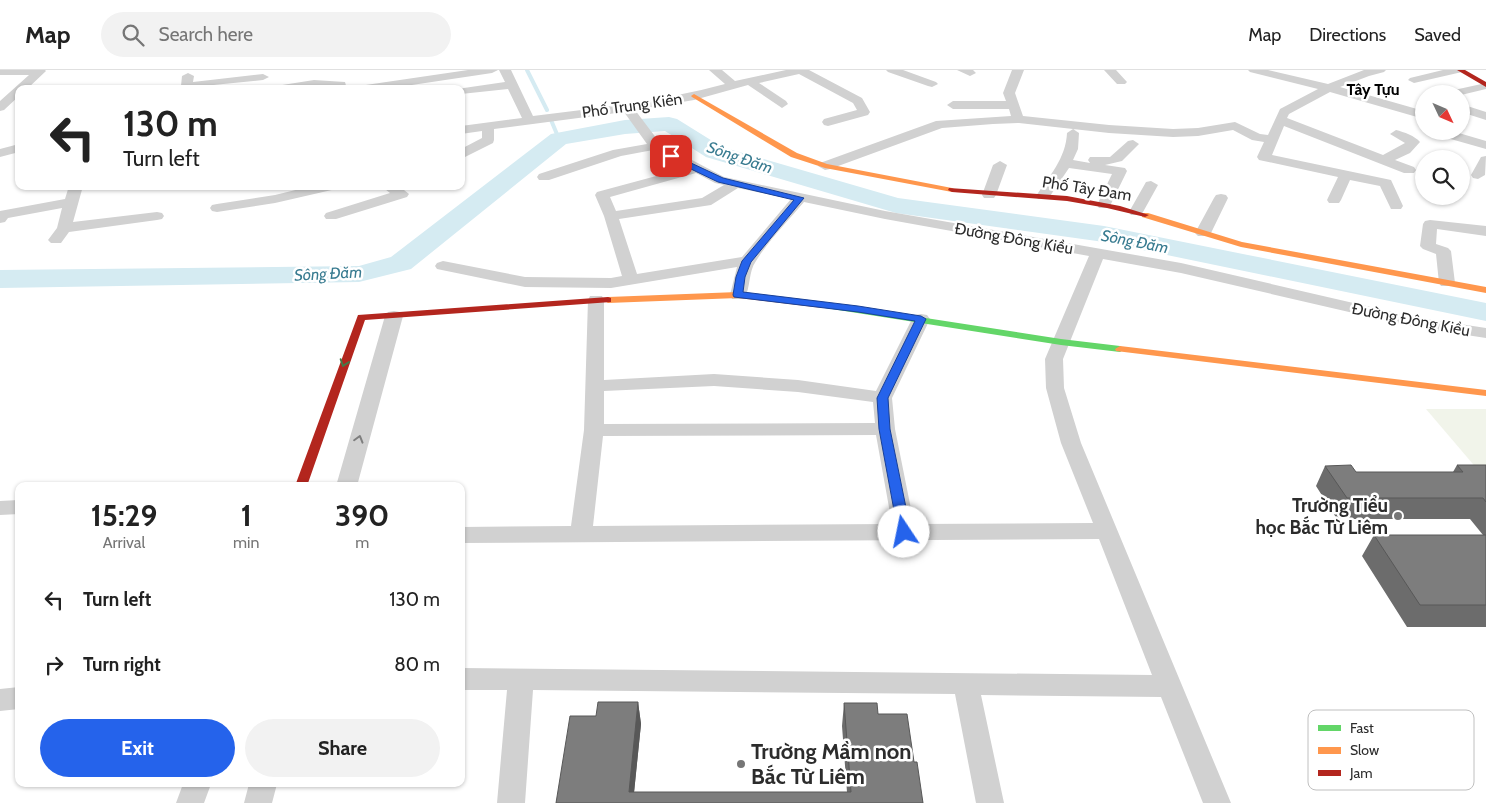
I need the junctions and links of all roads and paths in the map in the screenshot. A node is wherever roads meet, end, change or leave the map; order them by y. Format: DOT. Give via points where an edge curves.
graph roads {
  1 [pos="492,70"];
  2 [pos="505,70"];
  3 [pos="715,70"];
  4 [pos="801,70"];
  5 [pos="892,70"];
  6 [pos="1018,70"];
  7 [pos="1110,70"];
  8 [pos="1254,70"];
  9 [pos="1380,70"];
  10 [pos="1459,70"];
  11 [pos="0,72"];
  12 [pos="188,76"];
  13 [pos="263,79"];
  14 [pos="1414,80"];
  15 [pos="749,81"];
  16 [pos="1121,82"];
  17 [pos="932,84"];
  18 [pos="24,85"];
  19 [pos="187,85"];
  20 [pos="198,85"];
  21 [pos="301,85"];
  22 [pos="341,85"];
  23 [pos="387,85"];
  24 [pos="512,85"];
  25 [pos="733,85"];
  26 [pos="1486,85"];
  27 [pos="1328,88"];
  28 [pos="1470,89"];
  29 [pos="465,91"];
  30 [pos="15,93"];
  31 [pos="694,96"];
  32 [pos="782,104"];
  33 [pos="953,104"];
  34 [pos="0,106"];
  35 [pos="1012,106"];
  36 [pos="627,107"];
  37 [pos="1415,107"];
  38 [pos="1410,110"];
  39 [pos="1470,111"];
  40 [pos="1486,116"];
  41 [pos="531,119"];
  42 [pos="1019,119"];
  43 [pos="1415,119"];
  44 [pos="1281,120"];
  45 [pos="828,122"];
  46 [pos="1415,125"];
  47 [pos="488,126"];
  48 [pos="465,129"];
  49 [pos="1074,132"];
  50 [pos="1272,139"];
  51 [pos="1468,140"];
  52 [pos="1134,144"];
  53 [pos="1486,145"];
  54 [pos="655,146"];
  55 [pos="15,149"];
  56 [pos="0,153"];
  57 [pos="465,153"];
  58 [pos="1066,159"];
  59 [pos="1384,160"];
  60 [pos="1486,160"];
  61 [pos="825,166"];
  62 [pos="1000,166"];
  63 [pos="696,169"];
  64 [pos="1409,170"];
  65 [pos="1346,174"];
  66 [pos="1478,175"];
  67 [pos="544,177"];
  68 [pos="734,184"];
  69 [pos="1151,185"];
  70 [pos="75,190"];
  71 [pos="314,190"];
  72 [pos="395,190"];
  73 [pos="989,194"];
  74 [pos="1043,196"];
  75 [pos="800,198"];
  76 [pos="1221,198"];
  77 [pos="1334,200"];
  78 [pos="72,202"];
  79 [pos="1104,205"];
  80 [pos="1396,206"];
  81 [pos="217,208"];
  82 [pos="1136,212"];
  83 [pos="157,216"];
  84 [pos="331,216"];
  85 [pos="611,216"];
  86 [pos="0,219"];
  87 [pos="64,228"];
  88 [pos="146,229"];
  89 [pos="1486,231"];
  90 [pos="1203,234"];
  91 [pos="1098,253"];
  92 [pos="747,261"];
  93 [pos="443,266"];
  94 [pos="631,280"];
  95 [pos="1447,283"];
  96 [pos="1486,290"];
  97 [pos="738,295"];
  98 [pos="596,300"];
  99 [pos="394,316"];
  100 [pos="921,319"];
  101 [pos="1486,333"];
  102 [pos="1061,342"];
  103 [pos="596,386"];
  104 [pos="1486,393"];
  105 [pos="882,398"];
  106 [pos="885,429"];
  107 [pos="594,430"];
  108 [pos="302,482"];
  109 [pos="347,482"];
  110 [pos="0,508"];
  111 [pos="15,508"];
  112 [pos="904,532"];
  113 [pos="1108,532"];
  114 [pos="581,534"];
  115 [pos="465,535"];
  116 [pos="465,679"];
  117 [pos="521,680"];
  118 [pos="966,684"];
  119 [pos="1170,686"];
  120 [pos="15,698"];
  121 [pos="0,700"];
  122 [pos="196,787"];
  123 [pos="262,787"];
  124 [pos="190,803"];
  125 [pos="258,803"];
  126 [pos="511,803"];
  127 [pos="990,803"];
  128 [pos="1217,803"];
  1 -- 23 [label="street"];
  2 -- 24 [label="street"];
  3 -- 25 [label="street"];
  4 -- 15 [label="street, Phố Trung Kiên"];
  4 -- 45 [label="street" via="858,101 864,112"];
  5 -- 17 [label="street"];
  6 -- 35 [label="street" via="1009,92"];
  7 -- 16 [label="street"];
  8 -- 27 [label="street"];
  9 -- 27 [label="street"];
  10 -- 14 [label="street"];
  10 -- 26 [label="street"];
  11 -- 18 [label="street" via="40,72"];
  12 -- 19 [label="street"];
  13 -- 20 [label="street"];
  15 -- 25 [label="street, Phố Trung Kiên"];
  15 -- 32 [label="street"];
  21 -- 22 [label="street"];
  24 -- 29 [label="street"];
  24 -- 41 [label="street"];
  25 -- 31 [label="street, Phố Trung Kiên"];
  26 -- 28 [label="street"];
  27 -- 38 [label="street"];
  27 -- 44 [label="street" via="1284,112"];
  30 -- 34 [label="street"];
  31 -- 36 [label="street, Phố Trung Kiên"];
  31 -- 61 [label="street, Phố Tây Đam" via="794,155"];
  33 -- 35 [label="street"];
  35 -- 42 [label="street"];
  36 -- 41 [label="street, Phố Trung Kiên"];
  36 -- 54 [label="street, Đường Đông Kiều"];
  37 -- 38 [label="street"];
  38 -- 43 [label="street"];
  39 -- 40 [label="street"];
  41 -- 47 [label="street, Phố Trung Kiên"];
  42 -- 50 [label="street" via="1172,133 1235,126 1257,137"];
  42 -- 61 [label="street" via="940,124"];
  44 -- 50 [label="street"];
  44 -- 59 [label="street"];
  46 -- 59 [label="street" via="1396,134 1414,142"];
  47 -- 48 [label="street, Phố Trung Kiên"];
  47 -- 57 [label="street" via="488,140"];
  49 -- 58 [label="street"];
  50 -- 65 [label="street" via="1264,157"];
  51 -- 53 [label="street"];
  52 -- 58 [label="street" via="1121,157 1110,162"];
  54 -- 63 [label="street, Đường Đông Kiều"];
  54 -- 67 [label="street" via="618,153"];
  55 -- 56 [label="street"];
  58 -- 74 [label="street"];
  58 -- 79 [label="street" via="1120,171"];
  59 -- 64 [label="street"];
  60 -- 66 [label="street"];
  61 -- 73 [label="street, Phố Tây Đam" via="928,187"];
  62 -- 73 [label="street"];
  63 -- 68 [label="street, Đường Đông Kiều"];
  63 -- 85 [label="street" via="602,195"];
  65 -- 77 [label="street"];
  65 -- 80 [label="street" via="1386,183"];
  68 -- 75 [label="street, Đường Đông Kiều"];
  68 -- 85 [label="street" via="706,202"];
  69 -- 82 [label="street"];
  70 -- 78 [label="street"];
  71 -- 81 [label="street"];
  72 -- 84 [label="street" via="402,194"];
  73 -- 74 [label="street, Phố Tây Đam"];
  74 -- 79 [label="street, Phố Tây Đam"];
  75 -- 91 [label="street, Đường Đông Kiều"];
  75 -- 92 [label="street"];
  76 -- 90 [label="street"];
  78 -- 86 [label="street" via="2,215"];
  78 -- 87 [label="street"];
  79 -- 82 [label="street, Phố Tây Đam"];
  82 -- 90 [label="street, Phố Tây Đam"];
  83 -- 87 [label="street"];
  85 -- 94 [label="street"];
  87 -- 88 [label="street" via="56,240"];
  89 -- 95 [label="street" via="1430,224 1428,246 1444,251"];
  90 -- 95 [label="street, Phố Tây Đam"];
  91 -- 101 [label="street, Đường Đông Kiều" via="1181,268 1414,322"];
  91 -- 102 [label="street"];
  92 -- 94 [label="street"];
  92 -- 97 [label="street"];
  93 -- 94 [label="street" via="525,282 611,283"];
  95 -- 96 [label="street, Phố Tây Đam"];
  97 -- 98 [label="street"];
  97 -- 100 [label="street"];
  98 -- 99 [label="street"];
  98 -- 103 [label="street"];
  99 -- 108 [label="street, one-way" via="361,317"];
  109 -- 99 [label="street, one-way"];
  100 -- 102 [label="street"];
  100 -- 105 [label="street"];
  102 -- 104 [label="street"];
  102 -- 113 [label="street" via="1054,359 1055,388 1071,443"];
  103 -- 105 [label="street" via="714,380 798,386"];
  103 -- 107 [label="street"];
  105 -- 106 [label="street"];
  106 -- 107 [label="street"];
  106 -- 112 [label="street"];
  107 -- 114 [label="street"];
  110 -- 111 [label="street"];
  112 -- 113 [label="street"];
  112 -- 114 [label="street"];
  113 -- 119 [label="street"];
  114 -- 115 [label="street"];
  116 -- 117 [label="street"];
  117 -- 118 [label="street"];
  117 -- 126 [label="street"];
  118 -- 119 [label="street"];
  118 -- 127 [label="street"];
  119 -- 128 [label="street"];
  120 -- 121 [label="street"];
  122 -- 124 [label="street"];
  123 -- 125 [label="street"];
}
